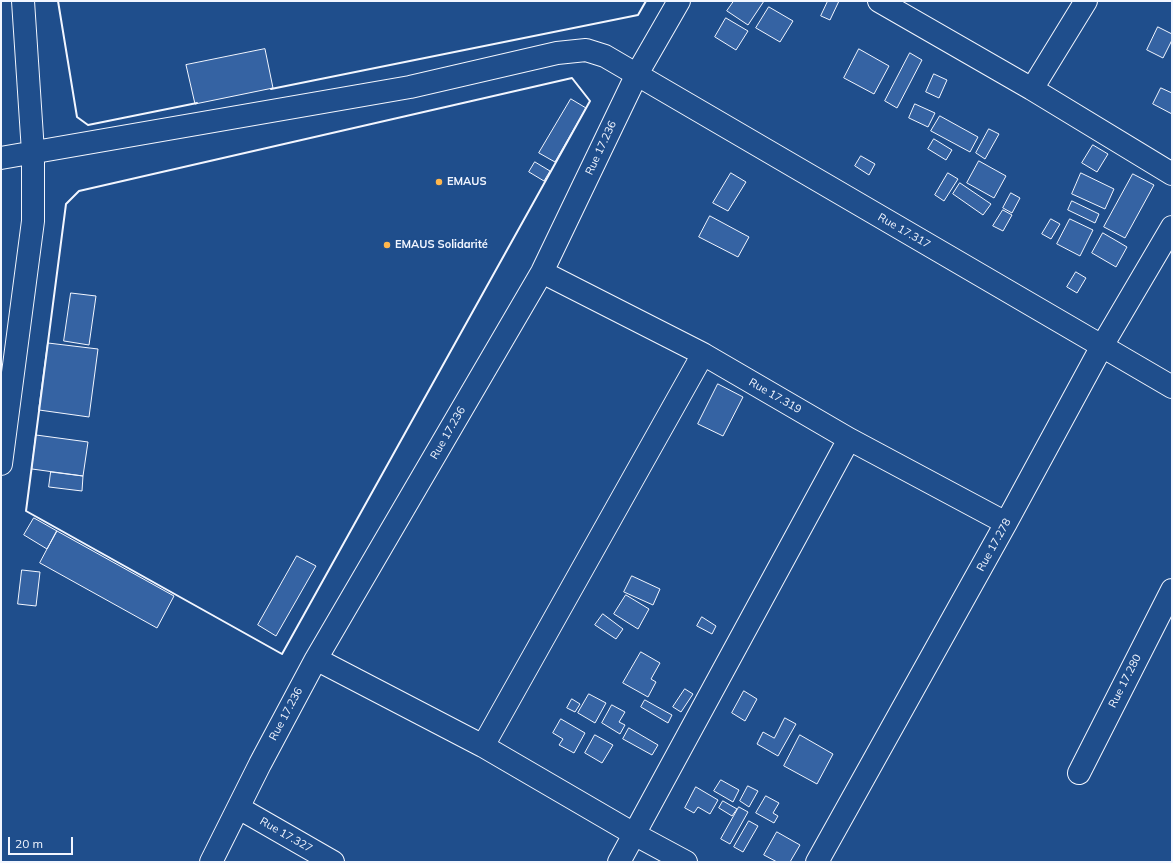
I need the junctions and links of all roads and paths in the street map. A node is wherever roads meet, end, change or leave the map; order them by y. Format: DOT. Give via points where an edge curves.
graph roads {
  1 [pos="23,1"];
  2 [pos="678,1"];
  3 [pos="1086,1"];
  4 [pos="882,2"];
  5 [pos="637,74"];
  6 [pos="1032,89"];
  7 [pos="33,152"];
  8 [pos="1,158"];
  9 [pos="1172,174"];
  10 [pos="1172,228"];
  11 [pos="542,272"];
  12 [pos="1102,346"];
  13 [pos="703,354"];
  14 [pos="1172,386"];
  15 [pos="849,439"];
  16 [pos="1,464"];
  17 [pos="1006,523"];
  18 [pos="1172,590"];
  19 [pos="316,658"];
  20 [pos="484,746"];
  21 [pos="1079,773"];
  22 [pos="239,808"];
  23 [pos="634,834"];
  24 [pos="211,862"];
  25 [pos="333,862"];
  26 [pos="619,862"];
  27 [pos="686,862"];
  28 [pos="817,862"];
  1 -- 7 [label="street"];
  2 -- 5 [label="street, Rue 17.236"];
  3 -- 6 [label="street"];
  4 -- 6 [label="street"];
  5 -- 7 [label="street, Rue 17.317" via="606,56 586,50 557,52 410,87"];
  5 -- 11 [label="street, Rue 17.236"];
  5 -- 12 [label="street, Rue 17.317"];
  6 -- 9 [label="street"];
  7 -- 8 [label="street, Rue 17.317"];
  7 -- 16 [label="street" via="33,221"];
  10 -- 12 [label="street, Rue 17.278"];
  11 -- 13 [label="street, Rue 17.319"];
  11 -- 19 [label="street, Rue 17.236"];
  12 -- 14 [label="street, Rue 17.317"];
  12 -- 17 [label="street, Rue 17.278"];
  13 -- 15 [label="street, Rue 17.319"];
  13 -- 20 [label="street"];
  15 -- 17 [label="street, Rue 17.319"];
  15 -- 23 [label="street"];
  17 -- 28 [label="street, Rue 17.278"];
  18 -- 21 [label="street, Rue 17.280"];
  19 -- 20 [label="street"];
  19 -- 22 [label="street, Rue 17.236"];
  20 -- 23 [label="street"];
  22 -- 24 [label="street, Rue 17.236"];
  22 -- 25 [label="street, Rue 17.327"];
  23 -- 26 [label="street"];
  23 -- 27 [label="street"];
}
